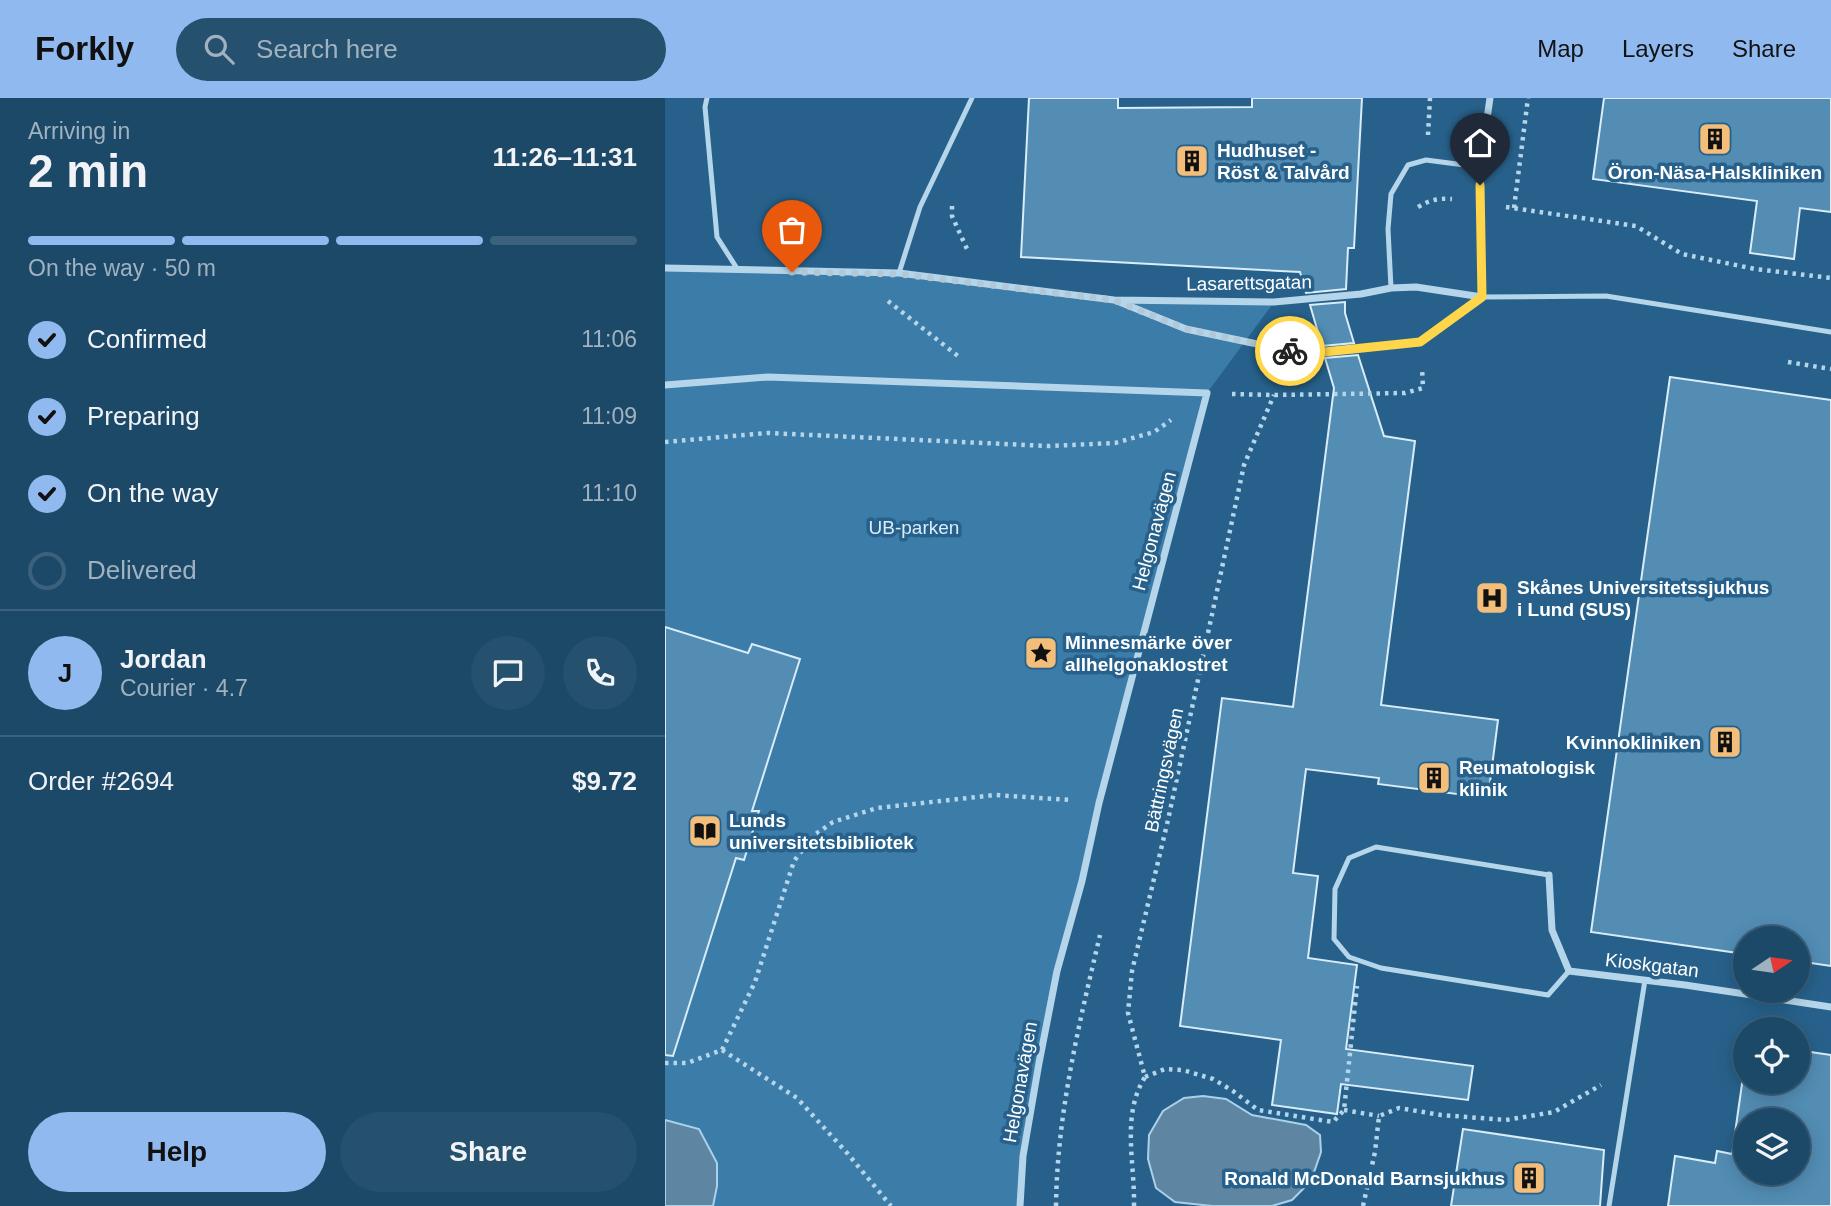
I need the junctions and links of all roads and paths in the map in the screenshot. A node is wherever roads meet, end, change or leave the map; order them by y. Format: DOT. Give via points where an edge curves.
graph roads {
  1 [pos="706,98"];
  2 [pos="972,98"];
  3 [pos="1490,98"];
  4 [pos="1528,98"];
  5 [pos="1480,167"];
  6 [pos="665,268"];
  7 [pos="739,271"];
  8 [pos="899,274"];
  9 [pos="1831,278"];
  10 [pos="1391,288"];
  11 [pos="1482,297"];
  12 [pos="1114,300"];
  13 [pos="1831,332"];
  14 [pos="1788,362"];
  15 [pos="1831,369"];
  16 [pos="665,385"];
  17 [pos="1423,388"];
  18 [pos="1207,393"];
  19 [pos="1220,393"];
  20 [pos="1273,395"];
  21 [pos="665,442"];
  22 [pos="1099,803"];
  23 [pos="1549,875"];
  24 [pos="1360,961"];
  25 [pos="1569,971"];
  26 [pos="1645,980"];
  27 [pos="1831,1007"];
  28 [pos="722,1050"];
  29 [pos="1632,1059"];
  30 [pos="665,1063"];
  31 [pos="1145,1077"];
  32 [pos="1344,1110"];
  33 [pos="1378,1116"];
  34 [pos="891,1206"];
  35 [pos="1020,1206"];
  36 [pos="1134,1206"];
  37 [pos="1363,1206"];
  38 [pos="1609,1206"];
  1 -- 7 [label="lane" via="717,237"];
  2 -- 8 [label="lane" via="920,207"];
  3 -- 5 [label="street"];
  4 -- 9 [label="path" via="1514,208 1636,226 1682,254"];
  5 -- 10 [label="lane" via="1426,160 1408,165 1391,194"];
  5 -- 11 [label="street"];
  6 -- 7 [label="street, Lasarettsgatan"];
  7 -- 8 [label="street, Lasarettsgatan"];
  8 -- 12 [label="street, Lasarettsgatan"];
  10 -- 11 [label="street, Lasarettsgatan"];
  10 -- 12 [label="street, Lasarettsgatan" via="1274,302"];
  11 -- 12 [label="street" via="1420,342 1305,354 1186,329"];
  11 -- 13 [label="lane, Lasarettsgatan" via="1606,296"];
  14 -- 15 [label="path"];
  16 -- 18 [label="street" via="768,377"];
  17 -- 20 [label="path" via="1405,393"];
  18 -- 21 [label="path" via="1154,432 1115,443 1048,446 768,433"];
  18 -- 22 [label="street, Helgonavägen"];
  19 -- 20 [label="path"];
  20 -- 31 [label="path, Bättringsvägen" via="1244,465 1132,971 1128,1013"];
  22 -- 28 [label="path" via="995,795 877,808 833,822 814,836 794,861 755,982"];
  22 -- 35 [label="street, Helgonavägen" via="1057,971 1023,1156"];
  23 -- 24 [label="lane" via="1376,847 1349,858 1335,889 1334,939 1349,957"];
  23 -- 25 [label="street" via="1552,930"];
  24 -- 25 [label="lane" via="1548,995"];
  24 -- 32 [label="path"];
  25 -- 26 [label="street, Kioskgatan"];
  26 -- 27 [label="street, Kioskgatan"];
  26 -- 29 [label="lane"];
  28 -- 30 [label="path" via="687,1063"];
  28 -- 34 [label="path" via="797,1098"];
  29 -- 33 [label="path" via="1615,1078 1554,1112 1506,1120 1399,1108"];
  29 -- 38 [label="lane"];
  31 -- 32 [label="path" via="1165,1069 1183,1070 1213,1079 1258,1110 1333,1122"];
  31 -- 36 [label="path" via="1133,1105 1130,1134"];
  32 -- 33 [label="path"];
  33 -- 37 [label="path"];
}
